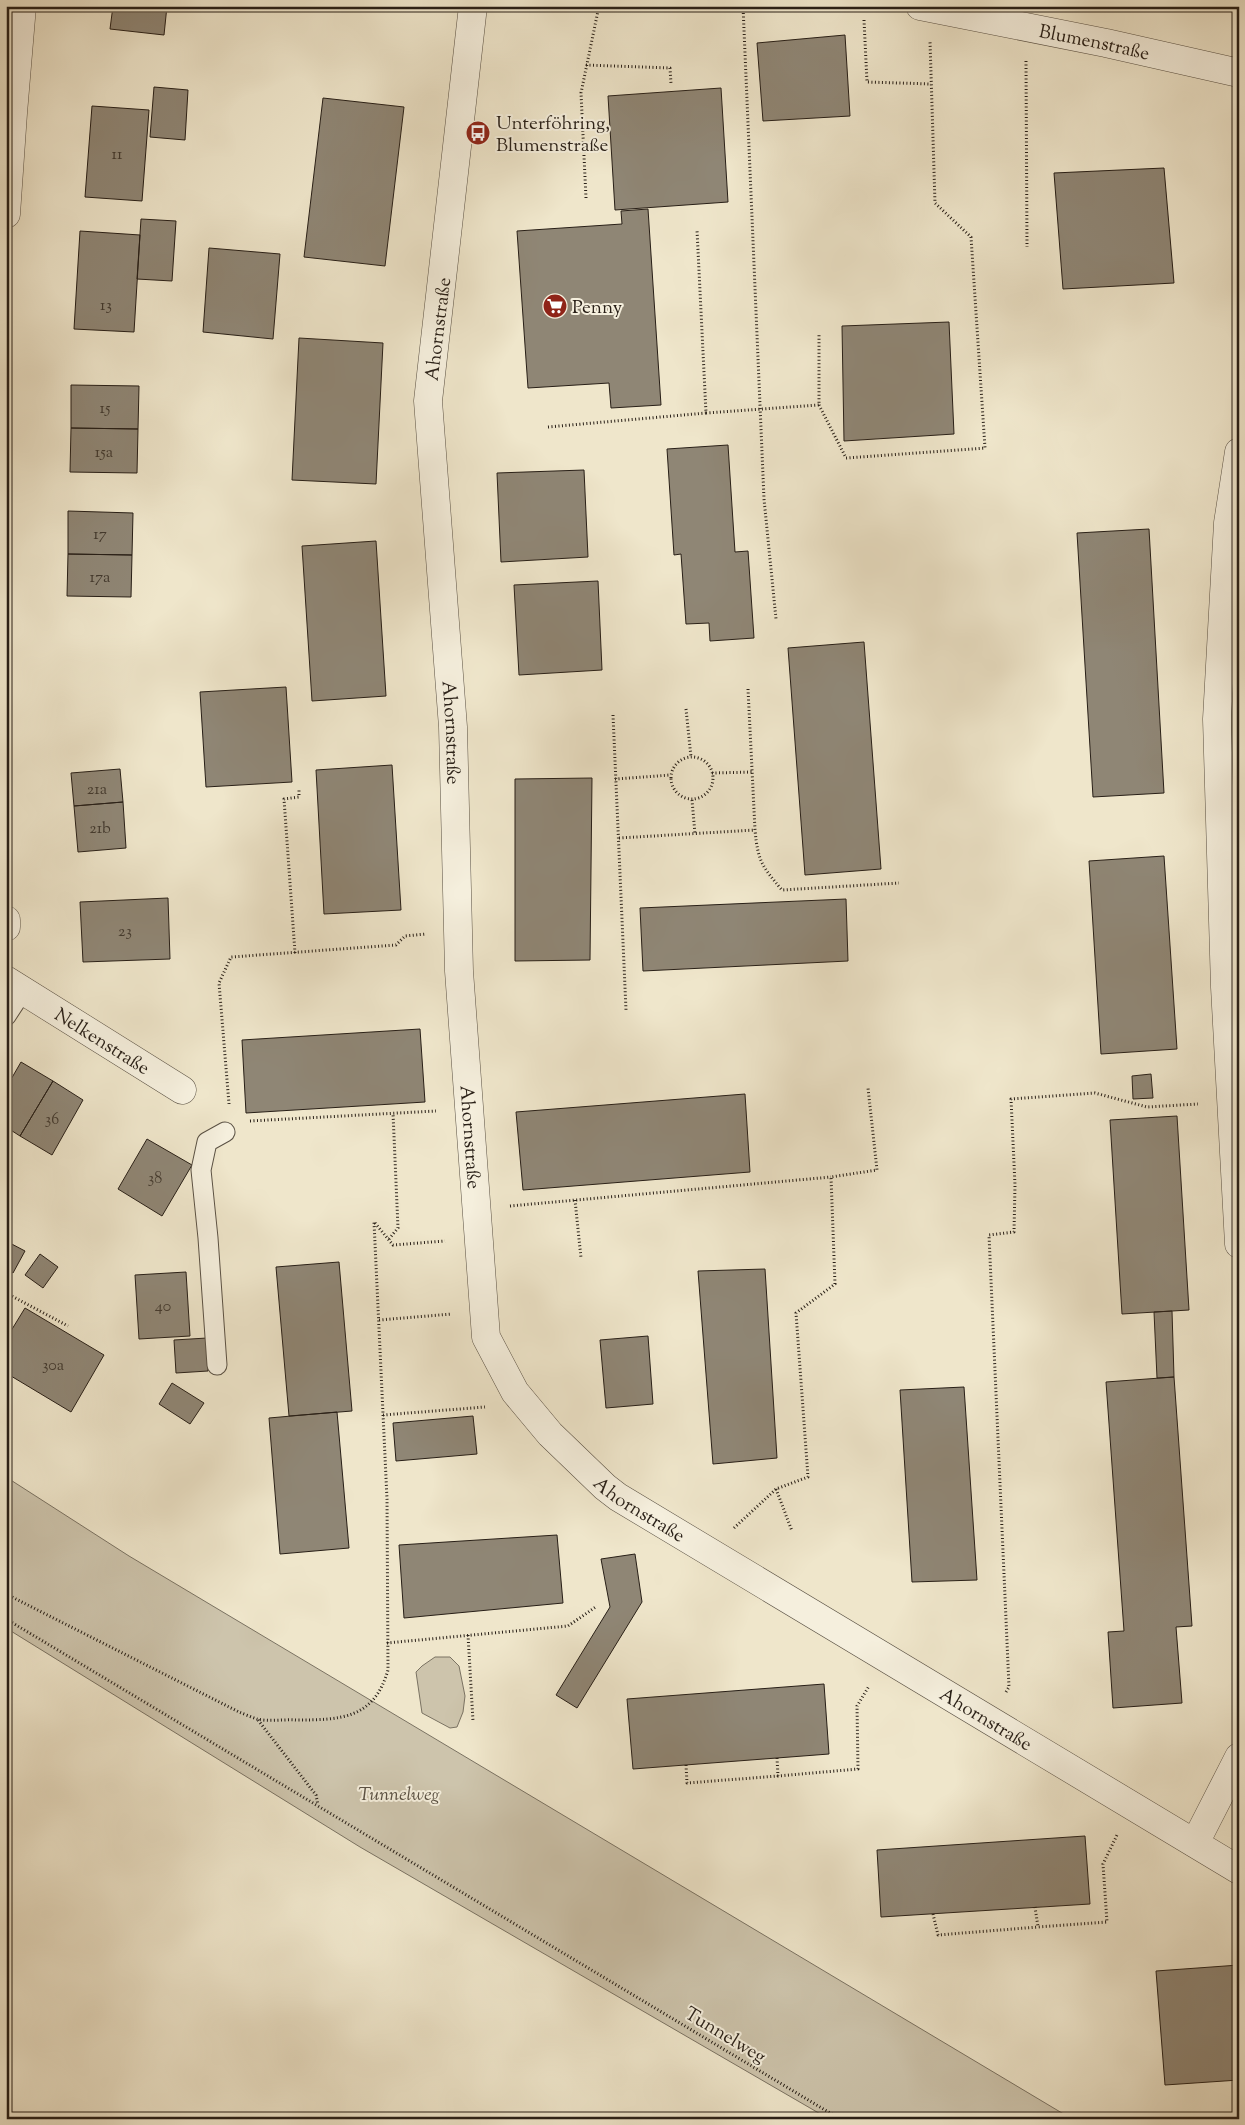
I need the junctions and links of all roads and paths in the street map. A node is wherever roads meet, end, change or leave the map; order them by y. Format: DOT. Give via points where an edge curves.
graph roads {
  1 [pos="22,6"];
  2 [pos="474,6"];
  3 [pos="598,6"];
  4 [pos="743,6"];
  5 [pos="920,6"];
  6 [pos="864,20"];
  7 [pos="930,40"];
  8 [pos="1026,53"];
  9 [pos="586,65"];
  10 [pos="1239,73"];
  11 [pos="671,84"];
  12 [pos="931,84"];
  13 [pos="586,198"];
  14 [pos="6,214"];
  15 [pos="697,230"];
  16 [pos="1027,247"];
  17 [pos="819,335"];
  18 [pos="819,405"];
  19 [pos="760,410"];
  20 [pos="706,413"];
  21 [pos="548,427"];
  22 [pos="1239,452"];
  23 [pos="776,619"];
  24 [pos="748,690"];
  25 [pos="686,709"];
  26 [pos="613,715"];
  27 [pos="692,757"];
  28 [pos="712,772"];
  29 [pos="753,772"];
  30 [pos="670,775"];
  31 [pos="615,779"];
  32 [pos="299,789"];
  33 [pos="692,800"];
  34 [pos="755,830"];
  35 [pos="695,834"];
  36 [pos="619,838"];
  37 [pos="899,883"];
  38 [pos="6,920"];
  39 [pos="6,927"];
  40 [pos="434,933"];
  41 [pos="295,953"];
  42 [pos="14,985"];
  43 [pos="626,1010"];
  44 [pos="6,1016"];
  45 [pos="868,1088"];
  46 [pos="182,1090"];
  47 [pos="1231,1102"];
  48 [pos="469,1109"];
  49 [pos="393,1113"];
  50 [pos="228,1127"];
  51 [pos="831,1177"];
  52 [pos="575,1200"];
  53 [pos="478,1208"];
  54 [pos="388,1239"];
  55 [pos="480,1239"];
  56 [pos="1239,1244"];
  57 [pos="581,1258"];
  58 [pos="6,1293"];
  59 [pos="461,1313"];
  60 [pos="378,1320"];
  61 [pos="68,1326"];
  62 [pos="217,1365"];
  63 [pos="485,1407"];
  64 [pos="383,1415"];
  65 [pos="776,1490"];
  66 [pos="792,1530"];
  67 [pos="713,1553"];
  68 [pos="6,1594"];
  69 [pos="597,1606"];
  70 [pos="6,1620"];
  71 [pos="468,1635"];
  72 [pos="387,1643"];
  73 [pos="886,1657"];
  74 [pos="257,1719"];
  75 [pos="474,1721"];
  76 [pos="991,1721"];
  77 [pos="1239,1757"];
  78 [pos="777,1758"];
  79 [pos="686,1765"];
  80 [pos="778,1776"];
  81 [pos="318,1805"];
  82 [pos="1133,1806"];
  83 [pos="1194,1843"];
  84 [pos="1239,1870"];
  85 [pos="1035,1907"];
  86 [pos="933,1914"];
  87 [pos="1038,1927"];
  88 [pos="840,2119"];
  1 -- 14 [label="street"];
  2 -- 48 [label="street, Ahornstraße" via="428,401 453,726 459,972"];
  3 -- 9 [label="path"];
  4 -- 19 [label="path"];
  5 -- 10 [label="street, Blumenstraße"];
  6 -- 12 [label="path" via="867,82"];
  7 -- 12 [label="path"];
  8 -- 16 [label="path"];
  9 -- 11 [label="path" via="670,68"];
  9 -- 13 [label="path" via="581,93"];
  12 -- 18 [label="path" via="935,203 971,237 985,448 846,458"];
  15 -- 20 [label="path"];
  17 -- 18 [label="path"];
  18 -- 19 [label="path"];
  19 -- 20 [label="path"];
  19 -- 23 [label="path" via="764,499"];
  20 -- 21 [label="path"];
  22 -- 47 [label="street" via="1228,524 1217,719"];
  24 -- 29 [label="path"];
  25 -- 27 [label="path"];
  26 -- 31 [label="path"];
  27 -- 28 [label="path" via="700,759"];
  27 -- 30 [label="path" via="681,759"];
  28 -- 29 [label="path"];
  28 -- 33 [label="path" via="709,791"];
  29 -- 34 [label="path"];
  30 -- 31 [label="path"];
  30 -- 33 [label="path" via="670,783 678,795"];
  31 -- 36 [label="path"];
  32 -- 41 [label="path" via="299,797 284,799"];
  33 -- 35 [label="path"];
  34 -- 35 [label="path"];
  34 -- 37 [label="path" via="762,866 782,890"];
  35 -- 36 [label="path"];
  36 -- 43 [label="path"];
  38 -- 39 [label="street"];
  40 -- 41 [label="path" via="405,936 396,945"];
  41 -- 50 [label="path" via="232,957 219,983"];
  42 -- 44 [label="lane, Nelkenstraße"];
  42 -- 46 [label="street, Nelkenstraße"];
  45 -- 51 [label="path" via="877,1170"];
  47 -- 56 [label="street"];
  47 -- 76 [label="path" via="1147,1107 1094,1093 1011,1099 1014,1232 988,1234 1009,1687"];
  48 -- 49 [label="path"];
  48 -- 53 [label="street, Ahornstraße"];
  49 -- 50 [label="path"];
  49 -- 54 [label="path" via="398,1228"];
  50 -- 62 [label="lane" via="207,1142 201,1170"];
  51 -- 52 [label="path"];
  51 -- 65 [label="path" via="835,1284 796,1313 808,1477"];
  52 -- 53 [label="path"];
  52 -- 57 [label="path"];
  53 -- 55 [label="street, Ahornstraße"];
  54 -- 55 [label="path" via="393,1245"];
  54 -- 60 [label="path" via="374,1222"];
  55 -- 67 [label="street, Ahornstraße" via="486,1337 516,1392 550,1434 605,1487"];
  58 -- 61 [label="path"];
  59 -- 60 [label="path"];
  60 -- 64 [label="path"];
  63 -- 64 [label="path"];
  64 -- 72 [label="path" via="387,1499"];
  65 -- 66 [label="path"];
  65 -- 67 [label="path" via="736,1526"];
  67 -- 73 [label="street, Ahornstraße"];
  68 -- 74 [label="path"];
  69 -- 71 [label="path" via="568,1626"];
  70 -- 81 [label="path, Tunnelweg"];
  71 -- 72 [label="path"];
  71 -- 75 [label="path"];
  72 -- 74 [label="path" via="388,1670 384,1683 377,1697 363,1710 329,1720"];
  73 -- 76 [label="street, Ahornstraße"];
  73 -- 80 [label="path" via="857,1706 858,1769"];
  74 -- 81 [label="path" via="316,1794"];
  76 -- 82 [label="street, Ahornstraße"];
  77 -- 83 [label="street"];
  78 -- 80 [label="path"];
  79 -- 80 [label="path" via="688,1784"];
  81 -- 88 [label="path, Tunnelweg"];
  82 -- 83 [label="street, Ahornstraße"];
  82 -- 87 [label="path" via="1102,1864 1107,1922"];
  83 -- 84 [label="street, Ahornstraße"];
  85 -- 87 [label="path"];
  86 -- 87 [label="path" via="938,1935"];
}
